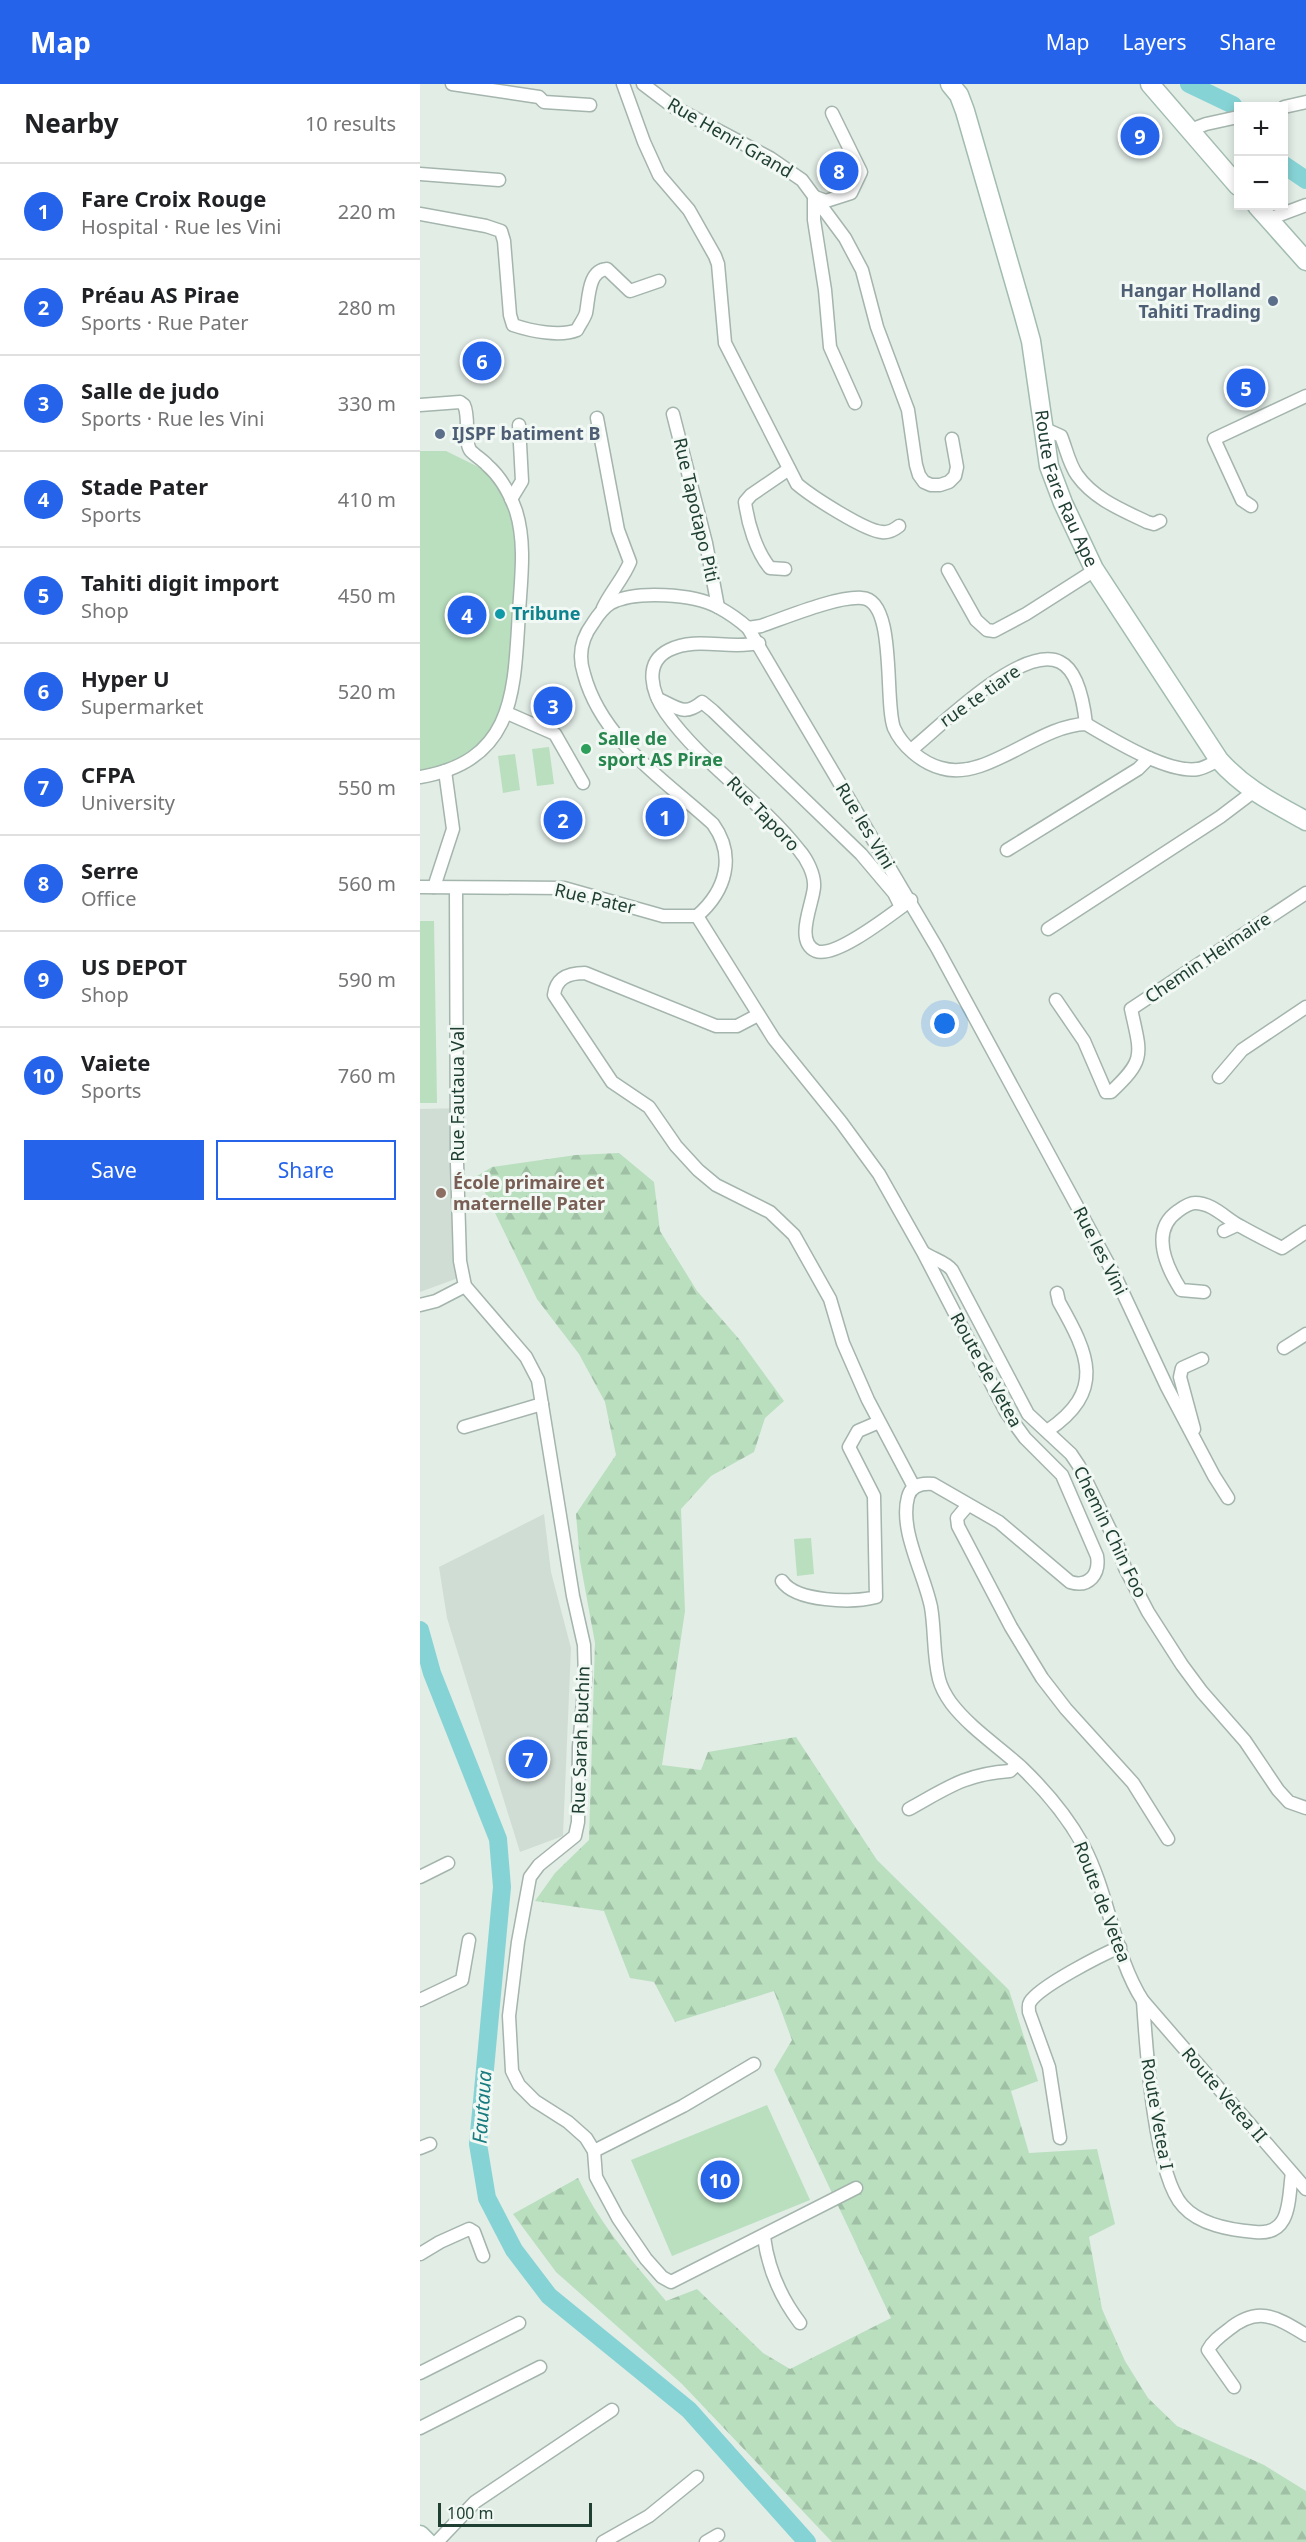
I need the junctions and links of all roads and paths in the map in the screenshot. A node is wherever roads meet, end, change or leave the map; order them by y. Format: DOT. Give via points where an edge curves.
graph roads {
  1 [pos="452,84"];
  2 [pos="623,84"];
  3 [pos="643,84"];
  4 [pos="950,84"];
  5 [pos="1150,84"];
  6 [pos="1306,102"];
  7 [pos="590,105"];
  8 [pos="1288,106"];
  9 [pos="832,113"];
  10 [pos="1234,118"];
  11 [pos="1190,130"];
  12 [pos="420,174"];
  13 [pos="500,180"];
  14 [pos="1234,180"];
  15 [pos="815,200"];
  16 [pos="1306,205"];
  17 [pos="1261,210"];
  18 [pos="420,214"];
  19 [pos="1269,219"];
  20 [pos="1306,261"];
  21 [pos="659,281"];
  22 [pos="1306,396"];
  23 [pos="855,403"];
  24 [pos="420,405"];
  25 [pos="673,414"];
  26 [pos="597,418"];
  27 [pos="519,425"];
  28 [pos="1043,428"];
  29 [pos="952,440"];
  30 [pos="789,469"];
  31 [pos="511,499"];
  32 [pos="1251,506"];
  33 [pos="1160,521"];
  34 [pos="899,526"];
  35 [pos="785,569"];
  36 [pos="948,570"];
  37 [pos="1095,570"];
  38 [pos="718,607"];
  39 [pos="603,609"];
  40 [pos="748,628"];
  41 [pos="759,643"];
  42 [pos="658,699"];
  43 [pos="507,713"];
  44 [pos="1086,724"];
  45 [pos="910,750"];
  46 [pos="1149,758"];
  47 [pos="1219,760"];
  48 [pos="445,771"];
  49 [pos="420,777"];
  50 [pos="583,783"];
  51 [pos="1253,792"];
  52 [pos="1306,821"];
  53 [pos="1007,850"];
  54 [pos="420,886"];
  55 [pos="434,886"];
  56 [pos="456,888"];
  57 [pos="1306,893"];
  58 [pos="906,904"];
  59 [pos="697,916"];
  60 [pos="1048,929"];
  61 [pos="1056,1000"];
  62 [pos="1306,1006"];
  63 [pos="758,1015"];
  64 [pos="1219,1077"];
  65 [pos="1237,1225"];
  66 [pos="1224,1231"];
  67 [pos="1306,1232"];
  68 [pos="923,1252"];
  69 [pos="465,1286"];
  70 [pos="1204,1292"];
  71 [pos="1057,1293"];
  72 [pos="420,1305"];
  73 [pos="1306,1334"];
  74 [pos="1284,1348"];
  75 [pos="1202,1359"];
  76 [pos="542,1404"];
  77 [pos="879,1422"];
  78 [pos="464,1427"];
  79 [pos="1047,1431"];
  80 [pos="1196,1441"];
  81 [pos="914,1487"];
  82 [pos="1228,1498"];
  83 [pos="968,1505"];
  84 [pos="782,1581"];
  85 [pos="1017,1764"];
  86 [pos="1306,1808"];
  87 [pos="909,1809"];
  88 [pos="1168,1839"];
  89 [pos="448,1863"];
  90 [pos="420,1877"];
  91 [pos="469,1940"];
  92 [pos="1120,1947"];
  93 [pos="420,2000"];
  94 [pos="1143,2001"];
  95 [pos="754,2064"];
  96 [pos="1060,2138"];
  97 [pos="594,2151"];
  98 [pos="1292,2173"];
  99 [pos="856,2188"];
  100 [pos="1306,2189"];
  101 [pos="767,2235"];
  102 [pos="420,2254"];
  103 [pos="483,2256"];
  104 [pos="519,2323"];
  105 [pos="800,2323"];
  106 [pos="1306,2335"];
  107 [pos="540,2367"];
  108 [pos="420,2373"];
  109 [pos="1234,2387"];
  110 [pos="612,2410"];
  111 [pos="420,2428"];
  112 [pos="697,2476"];
  113 [pos="420,2535"];
  114 [pos="718,2535"];
  115 [pos="427,2542"];
  116 [pos="437,2542"];
  117 [pos="603,2542"];
  118 [pos="706,2542"];
  1 -- 7 [label="street" via="539,97 544,102"];
  2 -- 30 [label="street" via="659,175 689,210 715,256 725,344"];
  3 -- 15 [label="street, Rue Henri Grand" via="672,106 770,158 802,180"];
  4 -- 28 [label="main road, Route Fare Rau Ape" via="966,111 1014,278 1031,341"];
  5 -- 11 [label="main road"];
  6 -- 8 [label="street"];
  9 -- 15 [label="street" via="861,172 852,193 826,201"];
  10 -- 11 [label="street"];
  11 -- 14 [label="main road"];
  12 -- 13 [label="street"];
  15 -- 23 [label="street" via="830,347"];
  15 -- 29 [label="street, Rue Henri Grand" via="855,254 862,270 877,327 908,410 916,465 924,482 940,485 955,476"];
  16 -- 19 [label="street"];
  17 -- 19 [label="main road"];
  18 -- 21 [label="street" via="501,231 510,315 513,325 520,327 561,333 577,330 585,316 590,288 602,269 607,269 630,291"];
  19 -- 20 [label="main road"];
  22 -- 32 [label="street" via="1214,439 1237,493"];
  24 -- 31 [label="street" via="464,405 470,449 493,470"];
  25 -- 38 [label="street, Rue Tapotapo Piti"];
  26 -- 39 [label="street" via="618,530 630,562"];
  27 -- 31 [label="street" via="522,481"];
  28 -- 33 [label="street" via="1061,436 1077,475 1095,494 1147,522"];
  28 -- 37 [label="main road, Route Fare Rau Ape" via="1054,484"];
  30 -- 34 [label="street" via="807,493 874,531 892,531"];
  30 -- 35 [label="street" via="745,502 754,537 768,565"];
  31 -- 43 [label="street" via="522,557 516,673"];
  36 -- 37 [label="street" via="976,620 994,631"];
  37 -- 47 [label="main road, Route Fare Rau Ape"];
  38 -- 39 [label="street, Rue les Vini" via="664,596 625,598"];
  38 -- 40 [label="street, Rue les Vini"];
  39 -- 59 [label="street" via="587,631 580,654 584,676 599,707 619,740 713,824 725,846 727,863 720,887"];
  40 -- 41 [label="street, Rue les Vini"];
  40 -- 45 [label="street" via="846,600 870,600 880,613 888,646 888,696 895,728"];
  41 -- 42 [label="street, Rue Taporo" via="743,647 694,644 669,650 655,661 653,668"];
  41 -- 58 [label="street, Rue les Vini"];
  42 -- 58 [label="street" via="686,711 702,702 713,711 861,854"];
  42 -- 58 [label="street, Rue Taporo" via="683,733 806,860 814,886 805,929 814,950 822,952 846,943"];
  43 -- 48 [label="street" via="485,746"];
  43 -- 50 [label="street" via="555,734"];
  44 -- 45 [label="street" via="1061,728 982,764 953,771"];
  44 -- 45 [label="street, rue te tiare" via="1078,689 1067,667 1042,660 1019,668 978,694"];
  44 -- 46 [label="street"];
  46 -- 47 [label="street" via="1188,769 1199,769"];
  46 -- 53 [label="street" via="1138,769"];
  47 -- 51 [label="main road, Route Fare Rau Ape"];
  48 -- 49 [label="street"];
  48 -- 55 [label="street" via="453,829"];
  51 -- 52 [label="main road, Route Fare Rau Ape"];
  51 -- 60 [label="street"];
  54 -- 55 [label="street, Rue Pater"];
  55 -- 56 [label="street, Rue Pater"];
  56 -- 59 [label="street, Rue Pater" via="564,888 663,916"];
  56 -- 69 [label="street, Rue Fautaua Val" via="457,1163 460,1261"];
  57 -- 61 [label="street, Chemin Heimaire" via="1131,1009 1139,1057 1133,1070 1111,1092 1106,1092 1084,1041"];
  58 -- 80 [label="street, Rue les Vini" via="1116,1278"];
  59 -- 63 [label="street, Route de Vetea"];
  62 -- 64 [label="street" via="1242,1050"];
  63 -- 68 [label="street, Route de Vetea" via="862,1149"];
  63 -- 77 [label="street" via="737,1026 716,1026 585,973 559,980 554,995 612,1082 653,1112 698,1170 716,1185 770,1212 794,1235 830,1299 843,1343"];
  65 -- 66 [label="street"];
  65 -- 67 [label="street" via="1282,1248"];
  65 -- 70 [label="street" via="1219,1211 1195,1203 1174,1214 1166,1226 1162,1241 1164,1258 1182,1290"];
  68 -- 79 [label="street, Chemin Chin Foo" via="952,1270 1028,1414"];
  68 -- 83 [label="street, Route de Vetea" via="1006,1412 1025,1438 1062,1475 1097,1556 1097,1572 1084,1583 1070,1582 1018,1536"];
  69 -- 72 [label="street"];
  69 -- 76 [label="street, Rue Sarah Buchin" via="526,1357 538,1380"];
  71 -- 79 [label="street" via="1082,1351 1086,1384 1083,1397"];
  73 -- 74 [label="street"];
  75 -- 80 [label="street" via="1182,1368 1179,1377"];
  76 -- 78 [label="street"];
  76 -- 97 [label="street, Rue Sarah Buchin" via="584,1645 585,1679 578,1822 575,1836 530,1876 511,1994 512,2071 535,2101 577,2129"];
  77 -- 81 [label="street"];
  77 -- 84 [label="street" via="858,1431 849,1447 874,1496 876,1597 861,1600 803,1596"];
  79 -- 86 [label="street, Chemin Chin Foo" via="1079,1466 1125,1568 1182,1665 1245,1741 1278,1790 1289,1802"];
  80 -- 82 [label="street, Rue les Vini"];
  81 -- 83 [label="street, Route de Vetea" via="933,1484"];
  81 -- 85 [label="street, Route de Vetea" via="908,1494 905,1514 931,1608 939,1680 958,1711"];
  83 -- 88 [label="street" via="957,1518 958,1526 1011,1627 1042,1678 1133,1783"];
  85 -- 87 [label="street" via="1010,1771 961,1780"];
  85 -- 92 [label="street, Route de Vetea" via="1057,1805 1083,1846"];
  89 -- 90 [label="street"];
  91 -- 93 [label="street" via="462,1980"];
  92 -- 94 [label="street, Route de Vetea"];
  92 -- 96 [label="street" via="1052,1983 1030,2001 1029,2012 1049,2067"];
  94 -- 98 [label="street, Route Vetea II"];
  94 -- 98 [label="street, Route Vetea I" via="1154,2112 1169,2178 1183,2207 1204,2222 1253,2232 1274,2231 1286,2214"];
  95 -- 97 [label="street"];
  97 -- 101 [label="street, Rue Sarah Buchin" via="597,2177 618,2218 646,2259 671,2282"];
  98 -- 100 [label="street, Route Vetea II"];
  99 -- 101 [label="street"];
  101 -- 105 [label="street" via="767,2256 775,2281"];
  102 -- 103 [label="street" via="469,2229 474,2232"];
  104 -- 108 [label="street"];
  106 -- 109 [label="street" via="1274,2318 1256,2315 1232,2326 1208,2350"];
  107 -- 111 [label="street"];
  110 -- 116 [label="street" via="475,2502"];
  112 -- 117 [label="street" via="649,2516"];
  113 -- 115 [label="main road"];
  114 -- 118 [label="street"];
}
